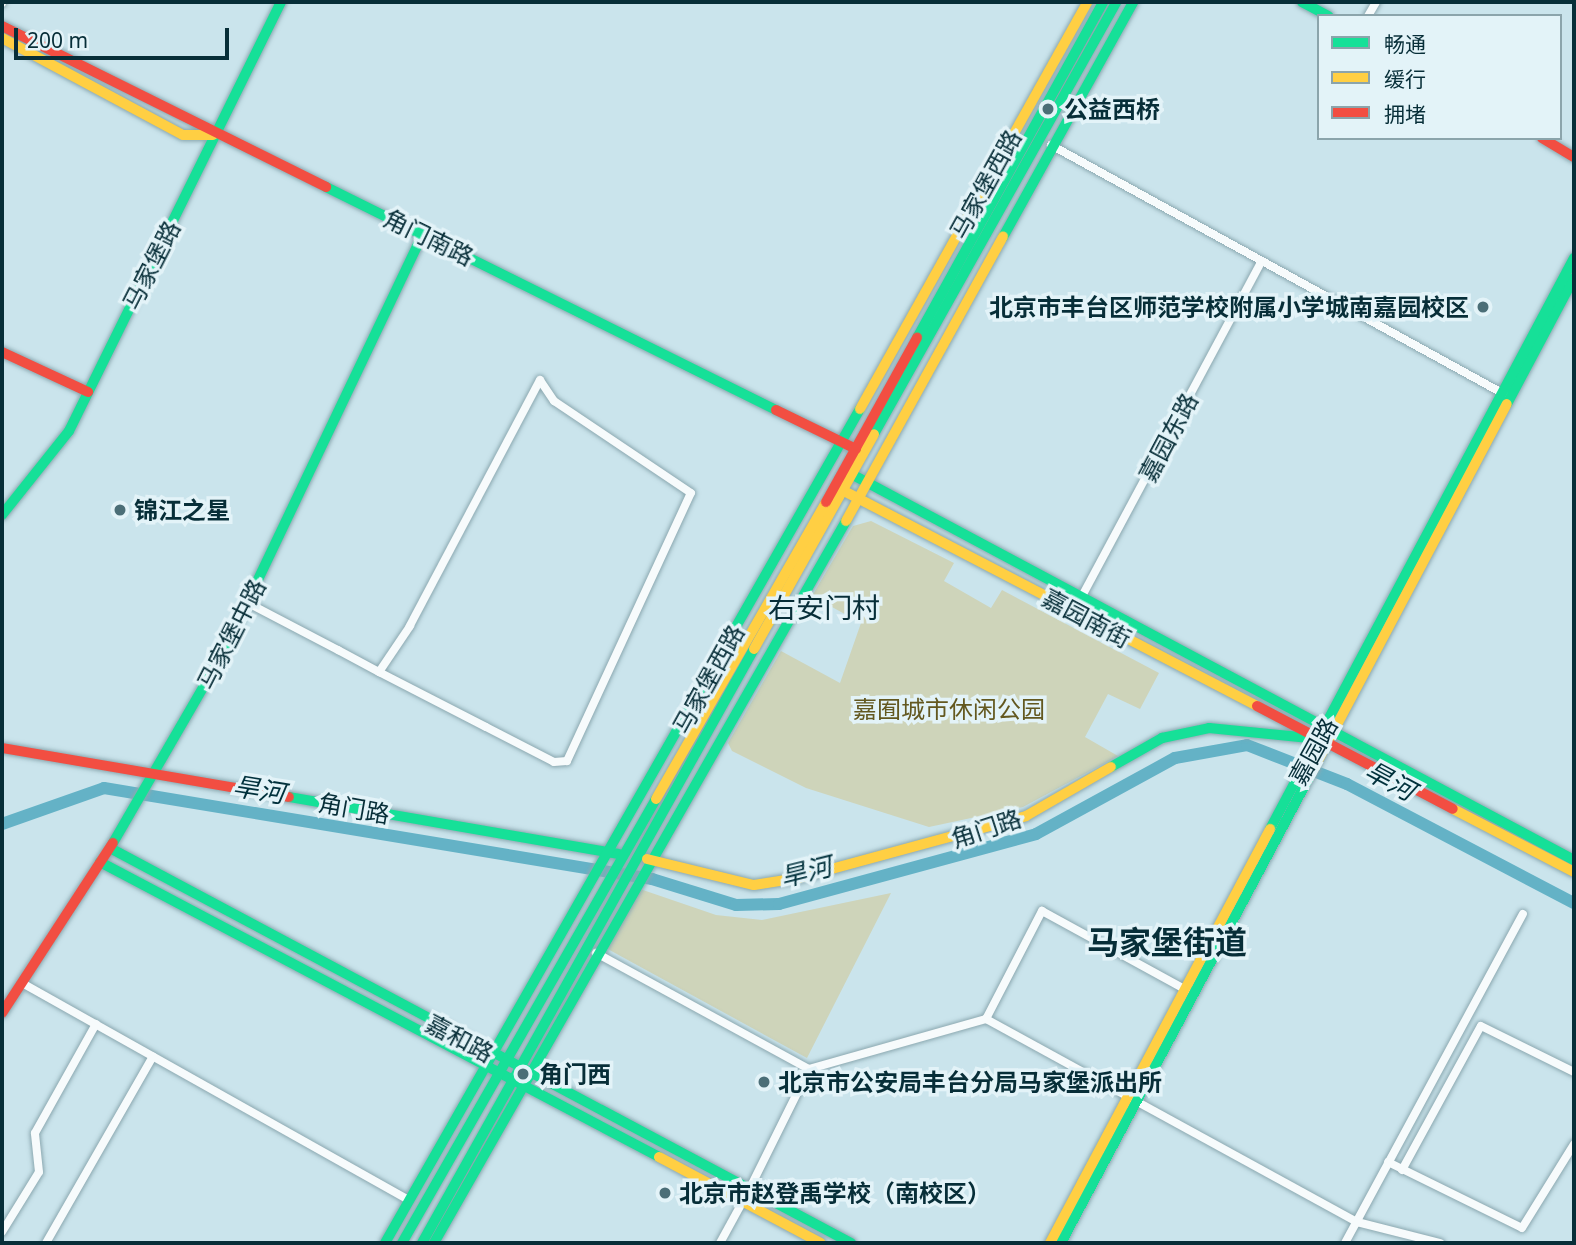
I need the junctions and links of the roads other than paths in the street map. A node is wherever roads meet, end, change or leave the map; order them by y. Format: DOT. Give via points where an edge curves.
graph roads {
  1 [pos="281,2"];
  2 [pos="1087,2"];
  3 [pos="1103,2"];
  4 [pos="1116,2"];
  5 [pos="1133,2"];
  6 [pos="1302,2"];
  7 [pos="1324,14"];
  8 [pos="2,26"];
  9 [pos="2,38"];
  10 [pos="216,135"];
  11 [pos="1545,140"];
  12 [pos="1051,145"];
  13 [pos="1574,157"];
  14 [pos="423,234"];
  15 [pos="1574,258"];
  16 [pos="1262,261"];
  17 [pos="1574,278"];
  18 [pos="2,352"];
  19 [pos="88,391"];
  20 [pos="1504,394"];
  21 [pos="841,441"];
  22 [pos="856,449"];
  23 [pos="855,476"];
  24 [pos="868,483"];
  25 [pos="846,492"];
  26 [pos="859,499"];
  27 [pos="2,514"];
  28 [pos="1082,598"];
  29 [pos="248,603"];
  30 [pos="1074,611"];
  31 [pos="379,671"];
  32 [pos="1329,731"];
  33 [pos="1321,746"];
  34 [pos="2,748"];
  35 [pos="155,777"];
  36 [pos="1298,786"];
  37 [pos="110,848"];
  38 [pos="616,857"];
  39 [pos="636,860"];
  40 [pos="1574,860"];
  41 [pos="100,862"];
  42 [pos="650,862"];
  43 [pos="1574,872"];
  44 [pos="1522,914"];
  45 [pos="596,953"];
  46 [pos="22,983"];
  47 [pos="1186,990"];
  48 [pos="2,1013"];
  49 [pos="986,1019"];
  50 [pos="96,1024"];
  51 [pos="153,1056"];
  52 [pos="492,1056"];
  53 [pos="504,1062"];
  54 [pos="486,1067"];
  55 [pos="809,1069"];
  56 [pos="525,1072"];
  57 [pos="1574,1072"];
  58 [pos="498,1073"];
  59 [pos="518,1084"];
  60 [pos="1133,1100"];
  61 [pos="1574,1144"];
  62 [pos="1388,1163"];
  63 [pos="1402,1170"];
  64 [pos="750,1188"];
  65 [pos="410,1200"];
  66 [pos="743,1201"];
  67 [pos="1357,1222"];
  68 [pos="2,1232"];
  69 [pos="46,1243"];
  70 [pos="385,1243"];
  71 [pos="402,1243"];
  72 [pos="422,1243"];
  73 [pos="434,1243"];
  74 [pos="720,1243"];
  75 [pos="821,1243"];
  76 [pos="851,1243"];
  77 [pos="1050,1243"];
  78 [pos="1061,1243"];
  79 [pos="1345,1243"];
  80 [pos="1440,1243"];
  1 -- 10 [label="main road, 马家堡路"];
  2 -- 21 [label="main road, 马家堡西路"];
  3 -- 22 [label="main road, 马家堡西路"];
  4 -- 23 [label="main road, 马家堡西路"];
  5 -- 12 [label="main road, 马家堡西路"];
  6 -- 7 [label="main road"];
  8 -- 10 [label="main road, 角门南路"];
  9 -- 10 [label="main road" via="183,135"];
  10 -- 14 [label="main road, 角门南路"];
  10 -- 19 [label="main road, 马家堡路"];
  11 -- 13 [label="main road"];
  12 -- 16 [label="street"];
  12 -- 24 [label="main road, 马家堡西路"];
  14 -- 21 [label="main road, 角门南路"];
  14 -- 29 [label="main road, 马家堡中路"];
  15 -- 20 [label="main road, 嘉园路"];
  16 -- 20 [label="street"];
  16 -- 28 [label="street, 嘉园东路"];
  17 -- 32 [label="main road, 嘉园路"];
  18 -- 19 [label="main road"];
  19 -- 27 [label="main road, 马家堡路" via="69,431"];
  20 -- 32 [label="main road, 嘉园路"];
  21 -- 22 [label="main road, 角门南路"];
  21 -- 38 [label="main road, 马家堡西路"];
  22 -- 38 [label="main road, 马家堡西路"];
  23 -- 24 [label="main road, 嘉园南街"];
  23 -- 25 [label="main road, 马家堡西路"];
  24 -- 26 [label="main road, 马家堡西路"];
  24 -- 28 [label="main road, 嘉园南街"];
  25 -- 26 [label="main road, 嘉园南街"];
  25 -- 39 [label="main road, 马家堡西路"];
  26 -- 30 [label="main road, 嘉园南街"];
  26 -- 42 [label="main road, 马家堡西路"];
  28 -- 30 [label="street, 嘉园东路"];
  28 -- 32 [label="main road, 嘉园南街"];
  29 -- 31 [label="street"];
  29 -- 35 [label="main road, 马家堡中路"];
  30 -- 33 [label="main road, 嘉园南街"];
  31 -- 31 [label="street" via="410,626 540,380 554,401 691,493 567,761 554,762"];
  32 -- 33 [label="main road, 嘉园路"];
  32 -- 40 [label="main road"];
  33 -- 36 [label="main road, 嘉园路"];
  33 -- 42 [label="main road, 角门路" via="1209,728 1162,738 1026,816 798,878 754,885"];
  33 -- 43 [label="main road, 角门路"];
  34 -- 35 [label="main road, 角门路"];
  35 -- 37 [label="main road, 马家堡中路"];
  35 -- 38 [label="main road, 角门路"];
  36 -- 47 [label="main road, 嘉园路"];
  36 -- 60 [label="main road, 嘉园路"];
  37 -- 41 [label="main road, 马家堡中路"];
  37 -- 52 [label="main road, 嘉和路"];
  38 -- 52 [label="main road, 马家堡西路" via="595,883"];
  38 -- 53 [label="main road, 马家堡西路" via="607,887"];
  39 -- 42 [label="main road, 角门路"];
  39 -- 56 [label="main road, 马家堡西路"];
  41 -- 46 [label="main road, 马家堡中路"];
  41 -- 54 [label="main road, 嘉和路"];
  42 -- 45 [label="main road, 马家堡西路"];
  44 -- 62 [label="street"];
  45 -- 55 [label="street"];
  45 -- 56 [label="main road, 马家堡西路"];
  46 -- 48 [label="main road, 马家堡中路"];
  46 -- 50 [label="street"];
  47 -- 49 [label="street" via="1042,911"];
  47 -- 60 [label="main road, 嘉园路"];
  49 -- 55 [label="street"];
  49 -- 60 [label="street"];
  50 -- 51 [label="street"];
  50 -- 68 [label="street" via="35,1133 39,1172"];
  51 -- 65 [label="street"];
  51 -- 69 [label="street"];
  52 -- 53 [label="main road, 嘉和路"];
  52 -- 54 [label="main road, 马家堡西路"];
  53 -- 56 [label="main road, 嘉和路"];
  53 -- 58 [label="main road, 马家堡西路"];
  54 -- 58 [label="main road, 嘉和路"];
  54 -- 65 [label="main road, 马家堡西路"];
  55 -- 64 [label="street"];
  56 -- 59 [label="main road, 马家堡西路"];
  56 -- 64 [label="main road, 嘉和路"];
  57 -- 63 [label="street" via="1481,1026"];
  58 -- 59 [label="main road, 嘉和路"];
  58 -- 71 [label="main road, 马家堡西路"];
  59 -- 66 [label="main road, 嘉和路"];
  59 -- 72 [label="main road, 马家堡西路"];
  59 -- 73 [label="main road, 马家堡西路"];
  60 -- 67 [label="street"];
  60 -- 77 [label="main road, 嘉园路"];
  60 -- 78 [label="main road, 嘉园路"];
  61 -- 63 [label="street" via="1522,1228"];
  62 -- 63 [label="street"];
  62 -- 67 [label="street"];
  64 -- 76 [label="main road, 嘉和路"];
  65 -- 70 [label="main road, 马家堡西路"];
  66 -- 74 [label="street"];
  66 -- 75 [label="main road, 嘉和路"];
  67 -- 79 [label="street"];
  67 -- 80 [label="street"];
}
